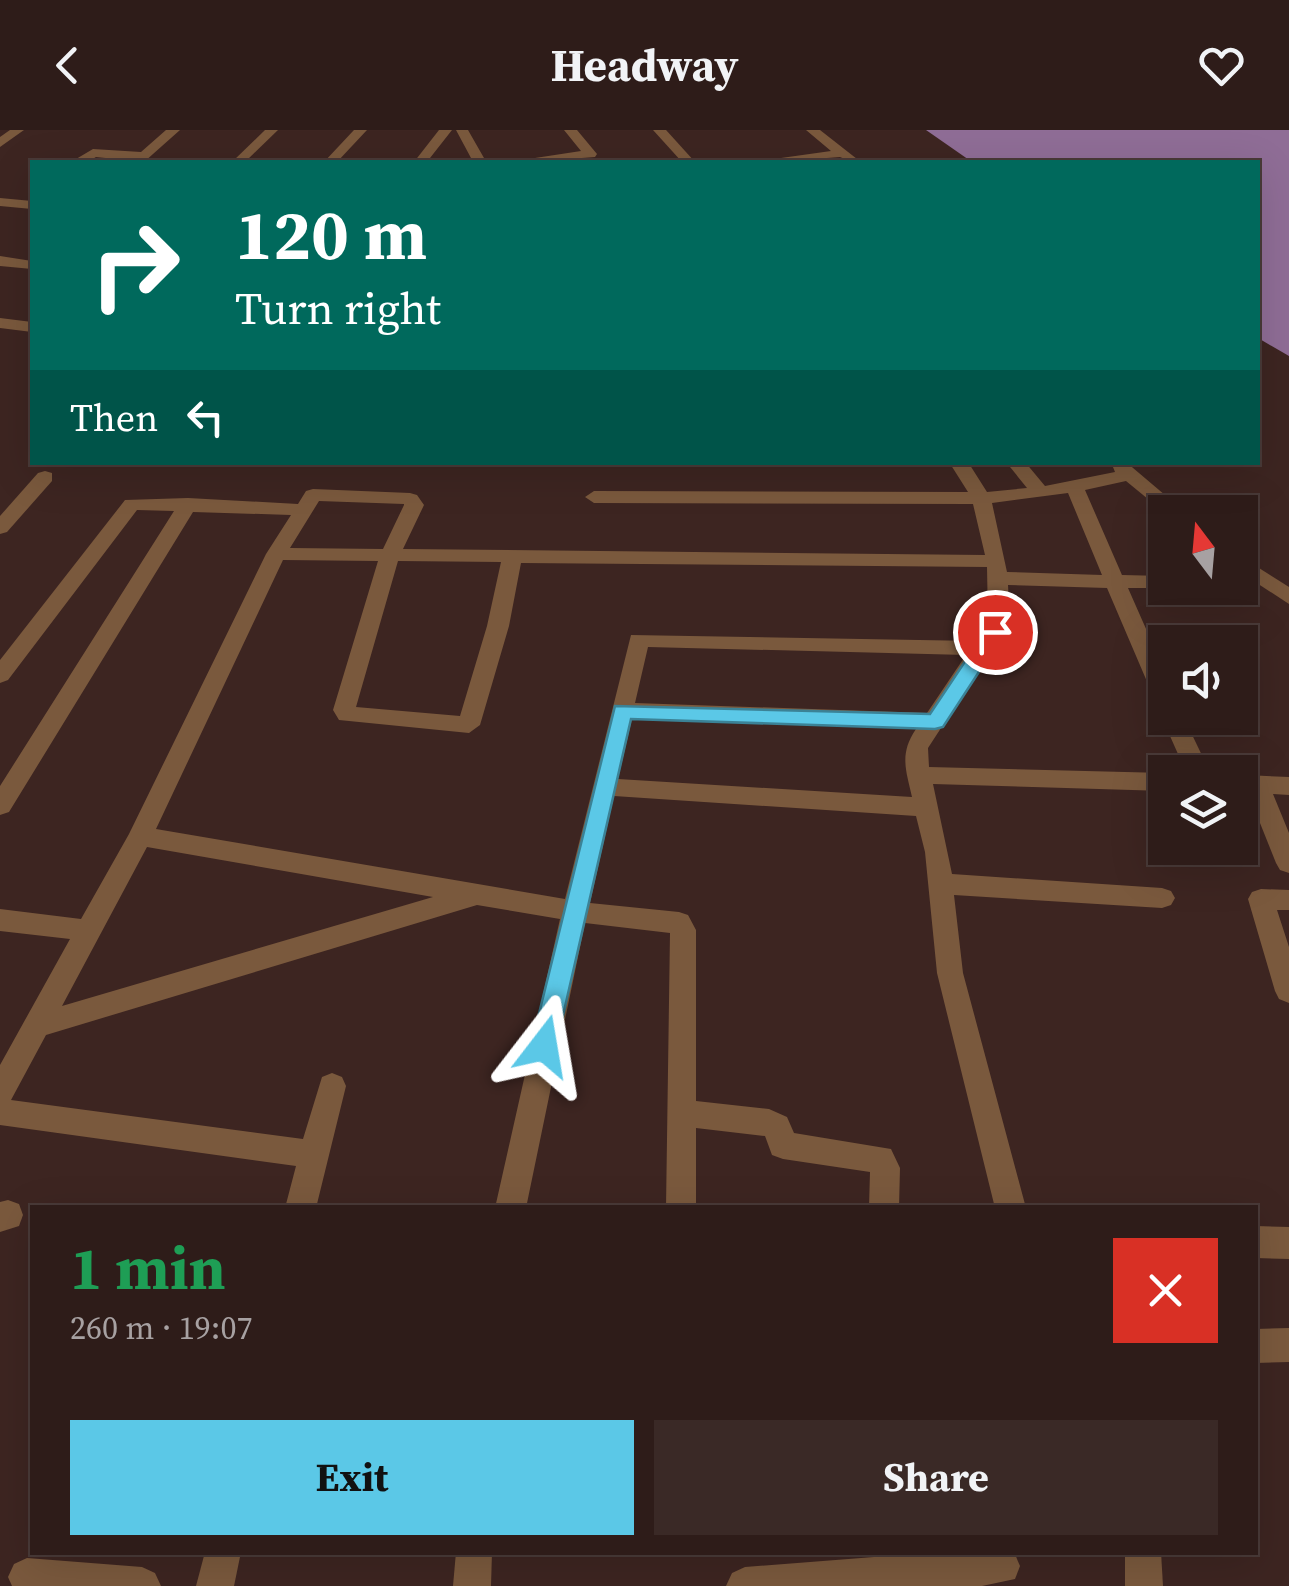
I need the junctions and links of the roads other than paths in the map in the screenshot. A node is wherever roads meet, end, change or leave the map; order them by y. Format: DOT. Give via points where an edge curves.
graph roads {
  1 [pos="18,130"];
  2 [pos="174,130"];
  3 [pos="272,130"];
  4 [pos="360,130"];
  5 [pos="446,130"];
  6 [pos="462,130"];
  7 [pos="570,130"];
  8 [pos="659,130"];
  9 [pos="812,130"];
  10 [pos="0,143"];
  11 [pos="592,158"];
  12 [pos="849,158"];
  13 [pos="140,159"];
  14 [pos="82,160"];
  15 [pos="240,160"];
  16 [pos="332,160"];
  17 [pos="422,160"];
  18 [pos="479,160"];
  19 [pos="563,160"];
  20 [pos="687,160"];
  21 [pos="815,160"];
  22 [pos="0,202"];
  23 [pos="30,203"];
  24 [pos="0,261"];
  25 [pos="30,264"];
  26 [pos="0,323"];
  27 [pos="30,327"];
  28 [pos="960,465"];
  29 [pos="1018,465"];
  30 [pos="1122,469"];
  31 [pos="45,477"];
  32 [pos="1074,486"];
  33 [pos="1041,493"];
  34 [pos="1155,495"];
  35 [pos="594,497"];
  36 [pos="982,498"];
  37 [pos="188,504"];
  38 [pos="305,510"];
  39 [pos="0,528"];
  40 [pos="276,554"];
  41 [pos="390,556"];
  42 [pos="512,556"];
  43 [pos="997,569"];
  44 [pos="1258,576"];
  45 [pos="1114,582"];
  46 [pos="1148,583"];
  47 [pos="1258,585"];
  48 [pos="1270,585"];
  49 [pos="1289,598"];
  50 [pos="983,648"];
  51 [pos="1148,659"];
  52 [pos="0,675"];
  53 [pos="622,711"];
  54 [pos="935,722"];
  55 [pos="917,775"];
  56 [pos="1148,782"];
  57 [pos="1258,784"];
  58 [pos="1289,786"];
  59 [pos="606,787"];
  60 [pos="1258,802"];
  61 [pos="0,806"];
  62 [pos="926,808"];
  63 [pos="140,836"];
  64 [pos="1289,863"];
  65 [pos="940,884"];
  66 [pos="481,893"];
  67 [pos="1162,898"];
  68 [pos="1289,900"];
  69 [pos="578,912"];
  70 [pos="0,920"];
  71 [pos="90,931"];
  72 [pos="1289,990"];
  73 [pos="40,1025"];
  74 [pos="332,1086"];
  75 [pos="0,1093"];
  76 [pos="0,1112"];
  77 [pos="682,1113"];
  78 [pos="312,1154"];
  79 [pos="301,1205"];
  80 [pos="511,1205"];
  81 [pos="681,1205"];
  82 [pos="884,1205"];
  83 [pos="1010,1205"];
  84 [pos="1258,1242"];
  85 [pos="1289,1243"];
  86 [pos="1289,1345"];
  87 [pos="1258,1346"];
  88 [pos="222,1555"];
  89 [pos="474,1555"];
  90 [pos="1143,1555"];
  91 [pos="856,1565"];
  92 [pos="1003,1568"];
  93 [pos="27,1576"];
  94 [pos="142,1586"];
  95 [pos="215,1586"];
  96 [pos="472,1586"];
  97 [pos="745,1586"];
  98 [pos="1144,1586"];
  1 -- 10 [label="street"];
  2 -- 13 [label="street"];
  3 -- 15 [label="street"];
  4 -- 16 [label="street"];
  5 -- 17 [label="street"];
  6 -- 18 [label="street"];
  7 -- 11 [label="street"];
  8 -- 20 [label="street"];
  9 -- 12 [label="street"];
  11 -- 19 [label="street"];
  12 -- 21 [label="street"];
  13 -- 14 [label="street" via="94,153"];
  22 -- 23 [label="street"];
  24 -- 25 [label="street"];
  26 -- 27 [label="street"];
  28 -- 36 [label="street"];
  29 -- 33 [label="street"];
  30 -- 32 [label="street"];
  30 -- 34 [label="street"];
  31 -- 39 [label="street"];
  32 -- 33 [label="street"];
  32 -- 45 [label="street"];
  33 -- 36 [label="street"];
  35 -- 36 [label="street"];
  36 -- 43 [label="street"];
  37 -- 38 [label="street"];
  37 -- 52 [label="street" via="129,507"];
  37 -- 61 [label="street"];
  38 -- 40 [label="street"];
  38 -- 41 [label="street" via="318,494 414,500"];
  40 -- 41 [label="street"];
  40 -- 63 [label="street"];
  41 -- 42 [label="street"];
  41 -- 42 [label="street" via="344,713 466,726"];
  42 -- 43 [label="street"];
  43 -- 45 [label="street"];
  43 -- 50 [label="street" via="999,622"];
  44 -- 48 [label="street"];
  45 -- 46 [label="street"];
  45 -- 51 [label="street"];
  47 -- 48 [label="street"];
  48 -- 49 [label="street"];
  50 -- 53 [label="street" via="645,638 635,644"];
  50 -- 54 [label="street"];
  53 -- 54 [label="street"];
  53 -- 59 [label="street"];
  54 -- 55 [label="street" via="916,747"];
  55 -- 56 [label="street"];
  55 -- 62 [label="street"];
  57 -- 58 [label="street"];
  59 -- 62 [label="street"];
  59 -- 69 [label="street"];
  60 -- 64 [label="street"];
  62 -- 65 [label="street"];
  63 -- 66 [label="street"];
  63 -- 71 [label="street"];
  65 -- 67 [label="street"];
  65 -- 83 [label="street" via="950,973"];
  66 -- 69 [label="street"];
  66 -- 73 [label="street"];
  68 -- 72 [label="street" via="1261,898"];
  69 -- 77 [label="street" via="679,923 683,930"];
  69 -- 80 [label="street"];
  70 -- 71 [label="street"];
  71 -- 73 [label="street"];
  73 -- 75 [label="street"];
  74 -- 78 [label="street"];
  76 -- 78 [label="street"];
  77 -- 81 [label="street"];
  77 -- 82 [label="street" via="769,1123 783,1145 880,1159"];
  78 -- 79 [label="street"];
  84 -- 85 [label="street"];
  86 -- 87 [label="street"];
  88 -- 95 [label="street"];
  89 -- 96 [label="street"];
  90 -- 98 [label="street"];
  91 -- 92 [label="street"];
  91 -- 97 [label="street"];
  93 -- 94 [label="street"];
}
